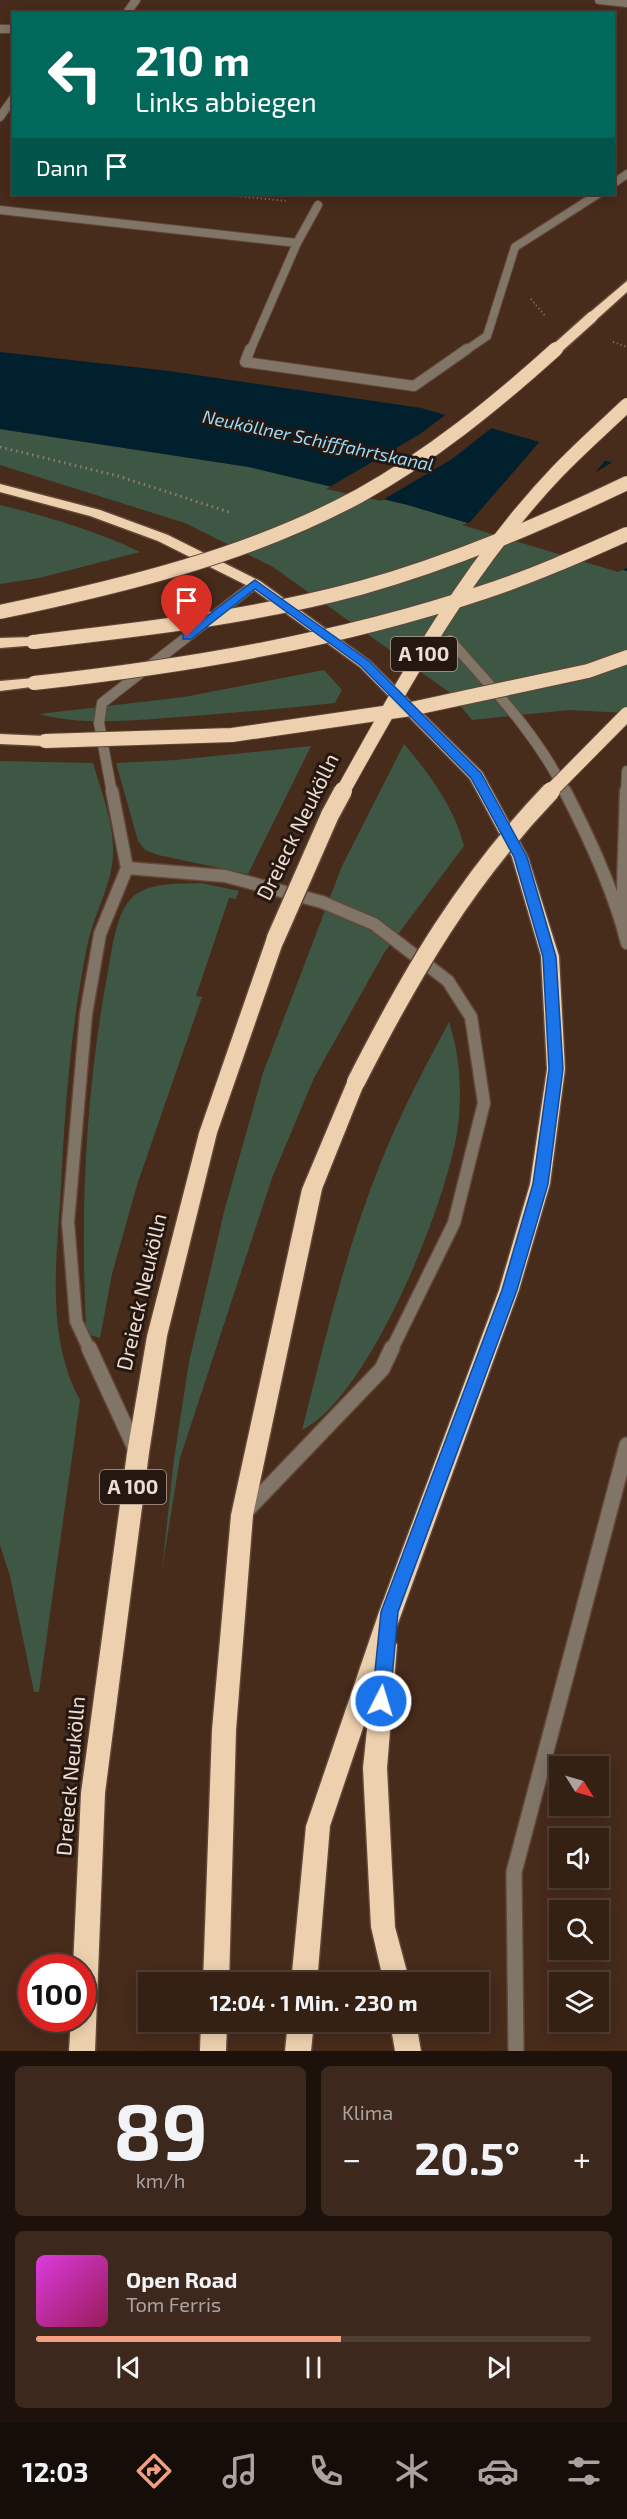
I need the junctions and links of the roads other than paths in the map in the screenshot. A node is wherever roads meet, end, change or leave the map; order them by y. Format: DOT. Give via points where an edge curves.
graph roads {
  1 [pos="599,0"];
  2 [pos="627,3"];
  3 [pos="7,29"];
  4 [pos="0,37"];
  5 [pos="11,106"];
  6 [pos="0,117"];
  7 [pos="596,195"];
  8 [pos="318,205"];
  9 [pos="0,210"];
  10 [pos="297,243"];
  11 [pos="627,285"];
  12 [pos="627,405"];
  13 [pos="627,483"];
  14 [pos="0,488"];
  15 [pos="627,534"];
  16 [pos="255,584"];
  17 [pos="0,612"];
  18 [pos="450,640"];
  19 [pos="0,643"];
  20 [pos="627,657"];
  21 [pos="0,686"];
  22 [pos="627,714"];
  23 [pos="0,740"];
  24 [pos="627,771"];
  25 [pos="127,868"];
  26 [pos="622,923"];
  27 [pos="627,943"];
  28 [pos="627,1445"];
  29 [pos="138,1453"];
  30 [pos="242,1515"];
  31 [pos="390,1612"];
  32 [pos="216,1972"];
  33 [pos="305,1972"];
  34 [pos="394,1972"];
  35 [pos="214,2032"];
  36 [pos="300,2032"];
  37 [pos="405,2032"];
  38 [pos="82,2051"];
  39 [pos="213,2051"];
  40 [pos="298,2051"];
  41 [pos="408,2051"];
  42 [pos="516,2051"];
  1 -- 2 [label="street"];
  3 -- 4 [label="street"];
  5 -- 6 [label="street"];
  7 -- 10 [label="street" via="515,247 487,336 414,386 245,362"];
  8 -- 10 [label="street"];
  9 -- 10 [label="street"];
  11 -- 17 [label="highway, bridge" via="541,364 445,440 354,498 237,548 141,580"];
  12 -- 29 [label="highway, Dreieck Neukölln / A 100, bridge" via="557,472 488,556 375,734 330,815 275,940 208,1134 157,1336"];
  13 -- 19 [label="highway, bridge" via="518,532 404,575 227,617"];
  14 -- 16 [label="highway" via="96,513 163,538"];
  15 -- 21 [label="highway, bridge" via="569,561 439,609 248,654 124,674"];
  16 -- 25 [label="street" via="102,703 99,723"];
  16 -- 31 [label="highway" via="365,663 476,776 520,857 550,957 556,1069 540,1184 509,1290"];
  18 -- 26 [label="street" via="548,757"];
  20 -- 23 [label="highway, bridge" via="588,671 411,709 232,735"];
  22 -- 30 [label="highway, bridge" via="494,854 438,931 356,1082 312,1189"];
  24 -- 26 [label="street"];
  25 -- 29 [label="street" via="100,934 86,1014 68,1222 76,1320"];
  25 -- 30 [label="street" via="225,876 322,902 374,924 448,981 471,1017 484,1102 454,1223 382,1369"];
  26 -- 27 [label="street"];
  28 -- 42 [label="street" via="514,1872"];
  29 -- 38 [label="highway, Dreieck Neukölln / A 100" via="93,1793"];
  30 -- 32 [label="highway" via="224,1730"];
  31 -- 33 [label="highway" via="318,1826"];
  31 -- 34 [label="highway" via="375,1768 384,1927"];
  35 -- 39 [label="highway"];
  36 -- 40 [label="highway"];
  37 -- 41 [label="highway"];
}
